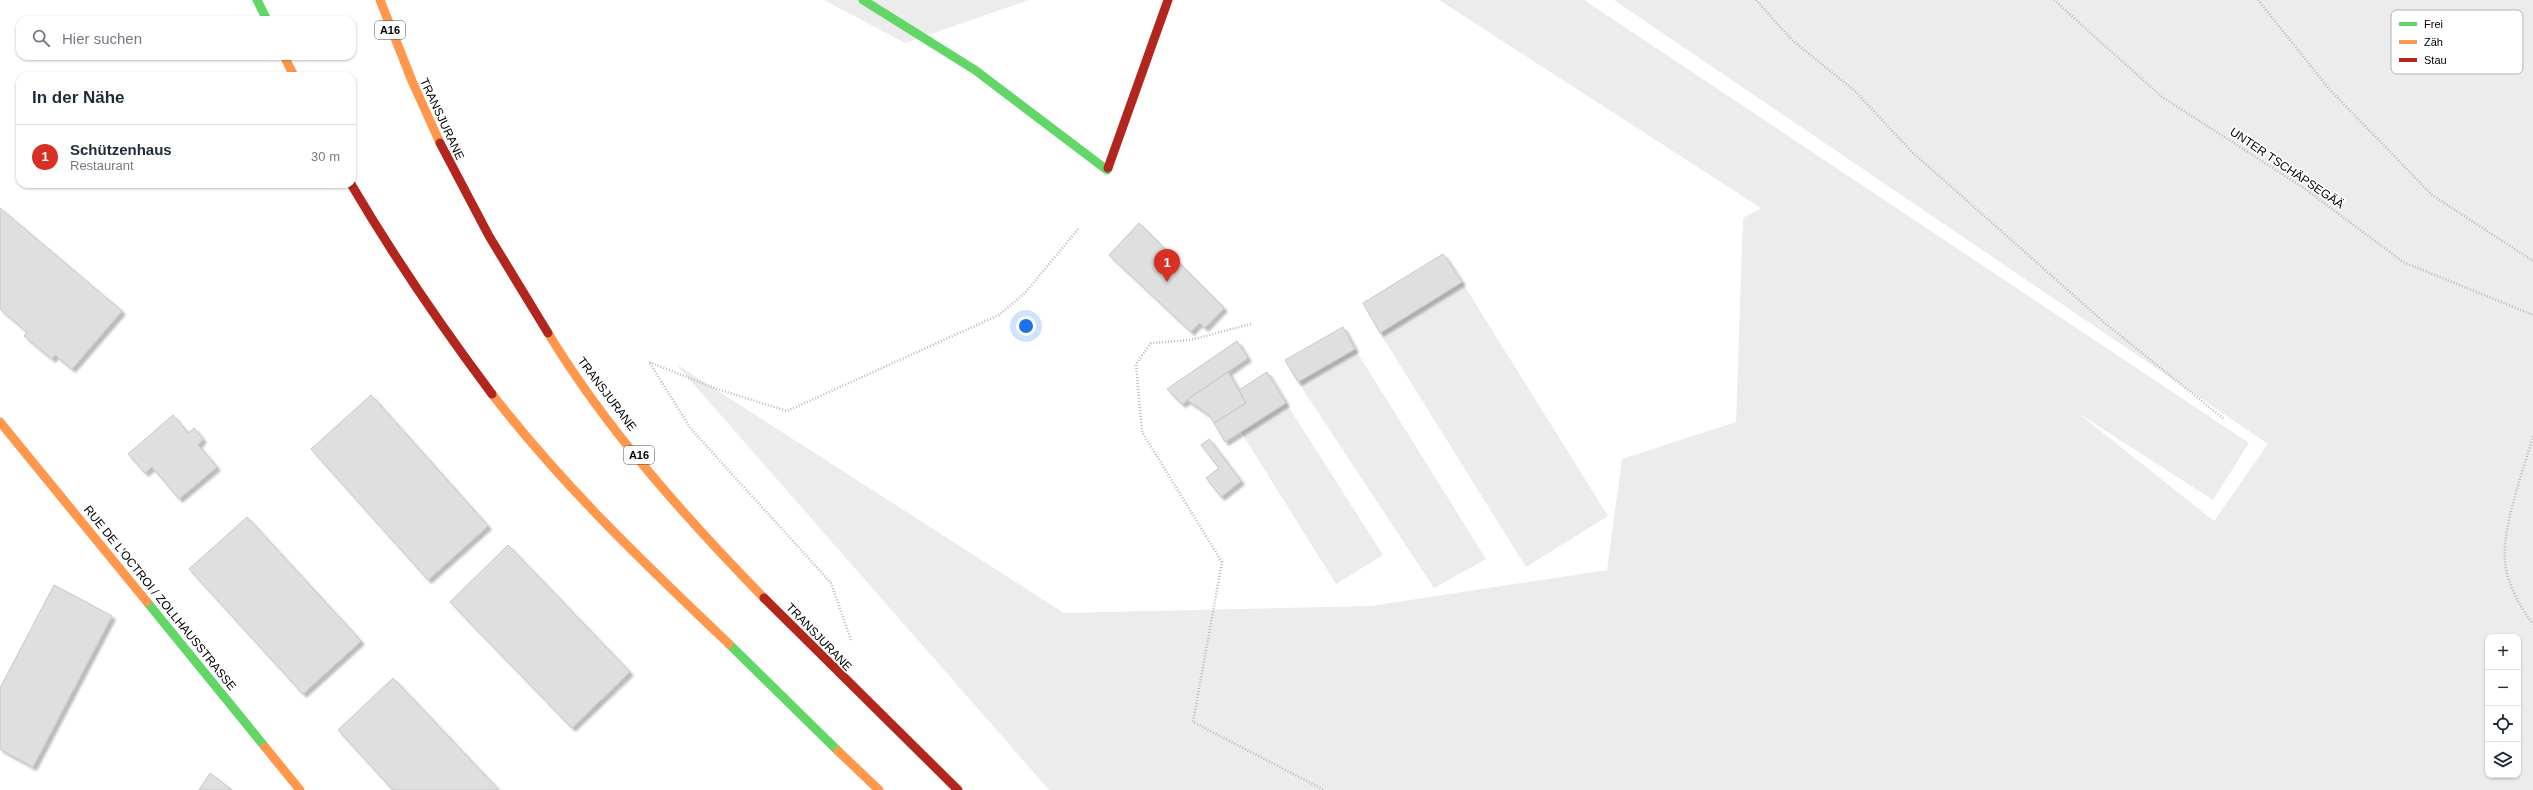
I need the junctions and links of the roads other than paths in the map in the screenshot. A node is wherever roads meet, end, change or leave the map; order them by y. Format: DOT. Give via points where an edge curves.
graph roads {
  1 [pos="257,0"];
  2 [pos="380,0"];
  3 [pos="863,0"];
  4 [pos="1168,0"];
  5 [pos="265,16"];
  6 [pos="286,60"];
  7 [pos="292,72"];
  8 [pos="353,188"];
  9 [pos="0,422"];
  10 [pos="300,790"];
  11 [pos="879,790"];
  12 [pos="958,790"];
  1 -- 5 [label="main road"];
  2 -- 12 [label="main road, TRANSJURANE / A16" via="401,60 458,180 507,267 579,381 668,492 752,585"];
  3 -- 4 [label="main road" via="975,70 1107,170"];
  6 -- 7 [label="main road"];
  8 -- 11 [label="main road" via="443,329 516,425 626,546"];
  9 -- 10 [label="main road, RUE DE L'OCTROI / ZOLLHAUSSTRASSE"];
}
